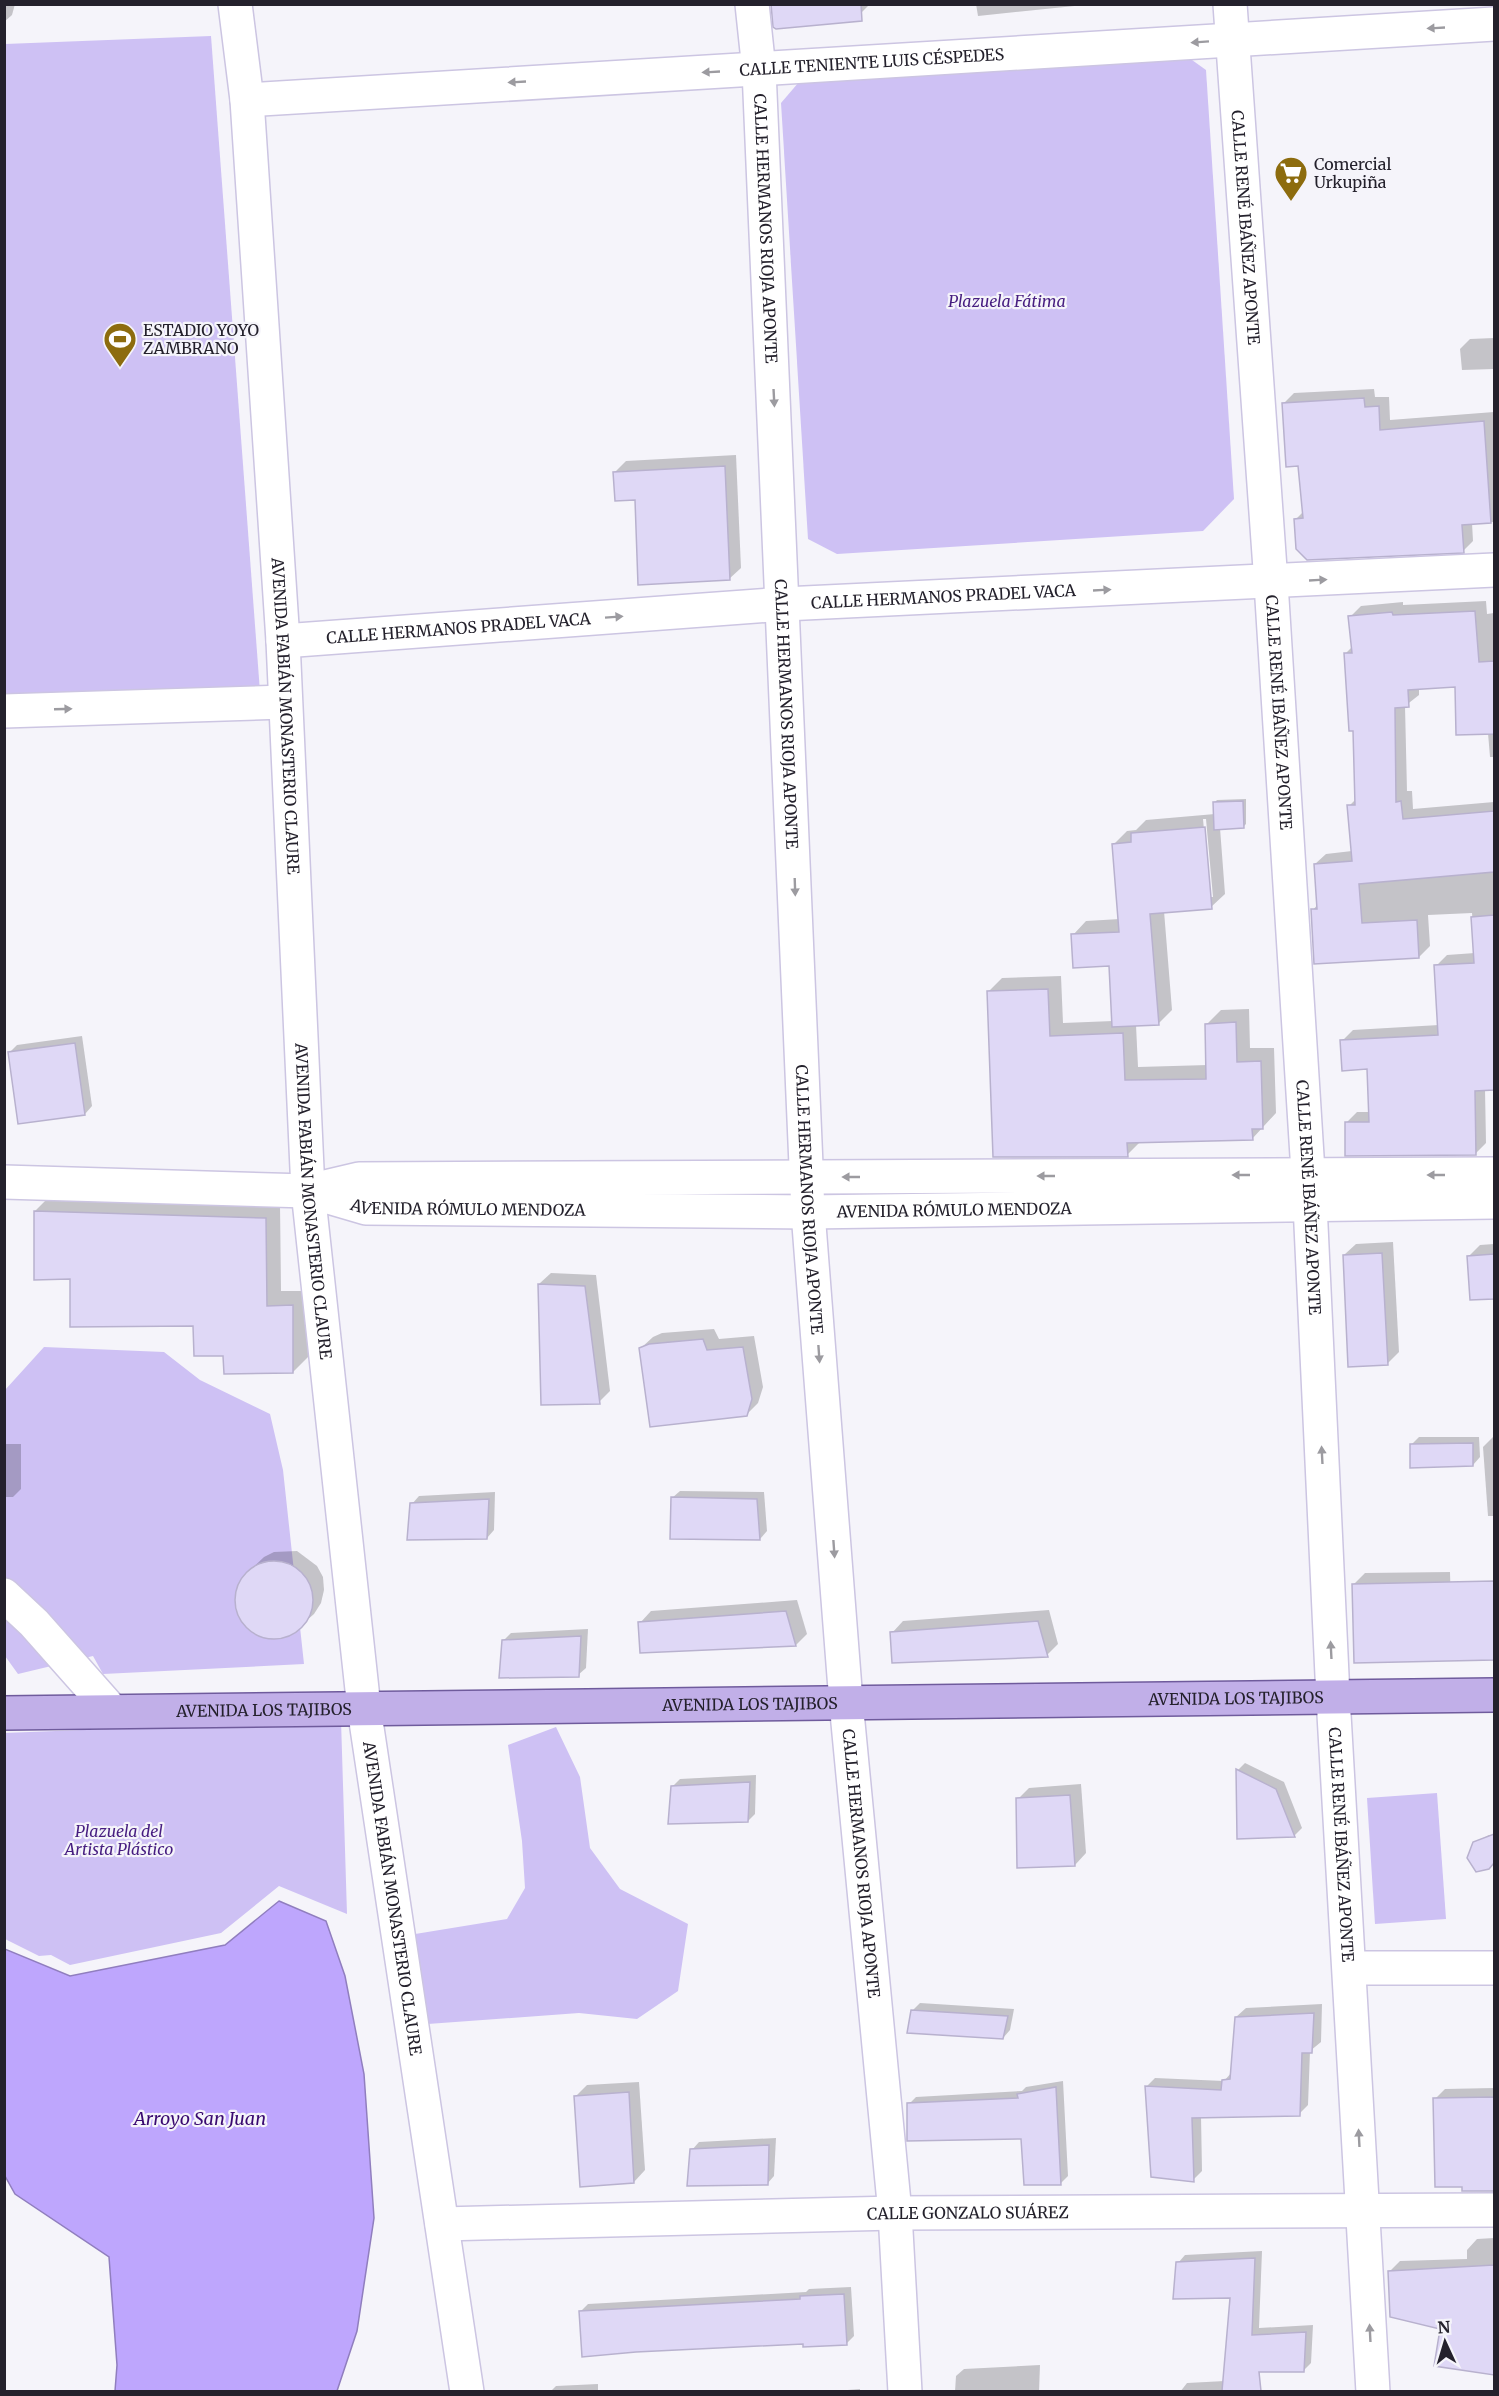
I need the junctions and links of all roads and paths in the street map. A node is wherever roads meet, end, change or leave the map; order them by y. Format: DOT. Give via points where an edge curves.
graph roads {
  1 [pos="235,4"];
  2 [pos="752,4"];
  3 [pos="1230,4"];
  4 [pos="1494,24"];
  5 [pos="1233,40"];
  6 [pos="759,70"];
  7 [pos="247,100"];
  8 [pos="1494,570"];
  9 [pos="1271,583"];
  10 [pos="784,604"];
  11 [pos="283,641"];
  12 [pos="284,702"];
  13 [pos="4,711"];
  14 [pos="1494,1174"];
  15 [pos="806,1177"];
  16 [pos="4,1182"];
  17 [pos="1309,1189"];
  18 [pos="308,1191"];
  19 [pos="1494,1202"];
  20 [pos="808,1212"];
  21 [pos="4,1595"];
  22 [pos="1494,1695"];
  23 [pos="1333,1697"];
  24 [pos="846,1701"];
  25 [pos="364,1708"];
  26 [pos="111,1711"];
  27 [pos="4,1713"];
  28 [pos="1351,1968"];
  29 [pos="1494,1968"];
  30 [pos="1494,2210"];
  31 [pos="1362,2212"];
  32 [pos="895,2213"];
  33 [pos="442,2224"];
  34 [pos="467,2391"];
  35 [pos="905,2391"];
  36 [pos="1373,2391"];
  1 -- 7 [label="street, AVENIDA FABIÁN MONASTERIO CLAURE"];
  2 -- 6 [label="street, CALLE HERMANOS RIOJA APONTE"];
  3 -- 5 [label="street, CALLE RENÉ IBÁÑEZ APONTE"];
  4 -- 5 [label="street, CALLE TENIENTE LUIS CÉSPEDES, one-way"];
  5 -- 6 [label="street, CALLE TENIENTE LUIS CÉSPEDES, one-way"];
  5 -- 9 [label="street, CALLE RENÉ IBÁÑEZ APONTE"];
  6 -- 7 [label="street, CALLE TENIENTE LUIS CÉSPEDES, one-way"];
  6 -- 10 [label="street, CALLE HERMANOS RIOJA APONTE, one-way"];
  7 -- 11 [label="street, AVENIDA FABIÁN MONASTERIO CLAURE"];
  9 -- 8 [label="street, CALLE HERMANOS PRADEL VACA, one-way"];
  10 -- 9 [label="street, CALLE HERMANOS PRADEL VACA, one-way"];
  9 -- 17 [label="street, CALLE RENÉ IBÁÑEZ APONTE"];
  11 -- 10 [label="street, CALLE HERMANOS PRADEL VACA, one-way"];
  10 -- 15 [label="street, CALLE HERMANOS RIOJA APONTE, one-way"];
  11 -- 12 [label="street, AVENIDA FABIÁN MONASTERIO CLAURE"];
  13 -- 12 [label="street, one-way"];
  12 -- 18 [label="street, AVENIDA FABIÁN MONASTERIO CLAURE"];
  14 -- 17 [label="street, AVENIDA RÓMULO MENDOZA, one-way"];
  17 -- 15 [label="street, AVENIDA RÓMULO MENDOZA, one-way"];
  15 -- 18 [label="street, AVENIDA RÓMULO MENDOZA" via="359,1179"];
  15 -- 20 [label="street, CALLE HERMANOS RIOJA APONTE"];
  16 -- 18 [label="street, AVENIDA RÓMULO MENDOZA"];
  17 -- 19 [label="street, AVENIDA RÓMULO MENDOZA"];
  17 -- 20 [label="street, AVENIDA RÓMULO MENDOZA"];
  23 -- 17 [label="street, CALLE RENÉ IBÁÑEZ APONTE, one-way"];
  18 -- 20 [label="street, AVENIDA RÓMULO MENDOZA" via="366,1208"];
  18 -- 25 [label="street, AVENIDA FABIÁN MONASTERIO CLAURE"];
  20 -- 24 [label="street, CALLE HERMANOS RIOJA APONTE, one-way"];
  21 -- 26 [label="street" via="34,1623"];
  22 -- 23 [label="main road, AVENIDA LOS TAJIBOS"];
  23 -- 24 [label="main road, AVENIDA LOS TAJIBOS"];
  23 -- 28 [label="street, CALLE RENÉ IBÁÑEZ APONTE"];
  24 -- 25 [label="main road, AVENIDA LOS TAJIBOS"];
  24 -- 32 [label="street, CALLE HERMANOS RIOJA APONTE"];
  25 -- 26 [label="main road, AVENIDA LOS TAJIBOS"];
  25 -- 33 [label="street, AVENIDA FABIÁN MONASTERIO CLAURE"];
  26 -- 27 [label="main road, AVENIDA LOS TAJIBOS"];
  28 -- 29 [label="street"];
  31 -- 28 [label="street, CALLE RENÉ IBÁÑEZ APONTE, one-way"];
  30 -- 31 [label="street, CALLE GONZALO SUÁREZ"];
  31 -- 32 [label="street, CALLE GONZALO SUÁREZ"];
  36 -- 31 [label="street, CALLE RENÉ IBÁÑEZ APONTE, one-way"];
  32 -- 33 [label="street, CALLE GONZALO SUÁREZ"];
  32 -- 35 [label="street, CALLE HERMANOS RIOJA APONTE"];
  33 -- 34 [label="street, AVENIDA FABIÁN MONASTERIO CLAURE"];
}
